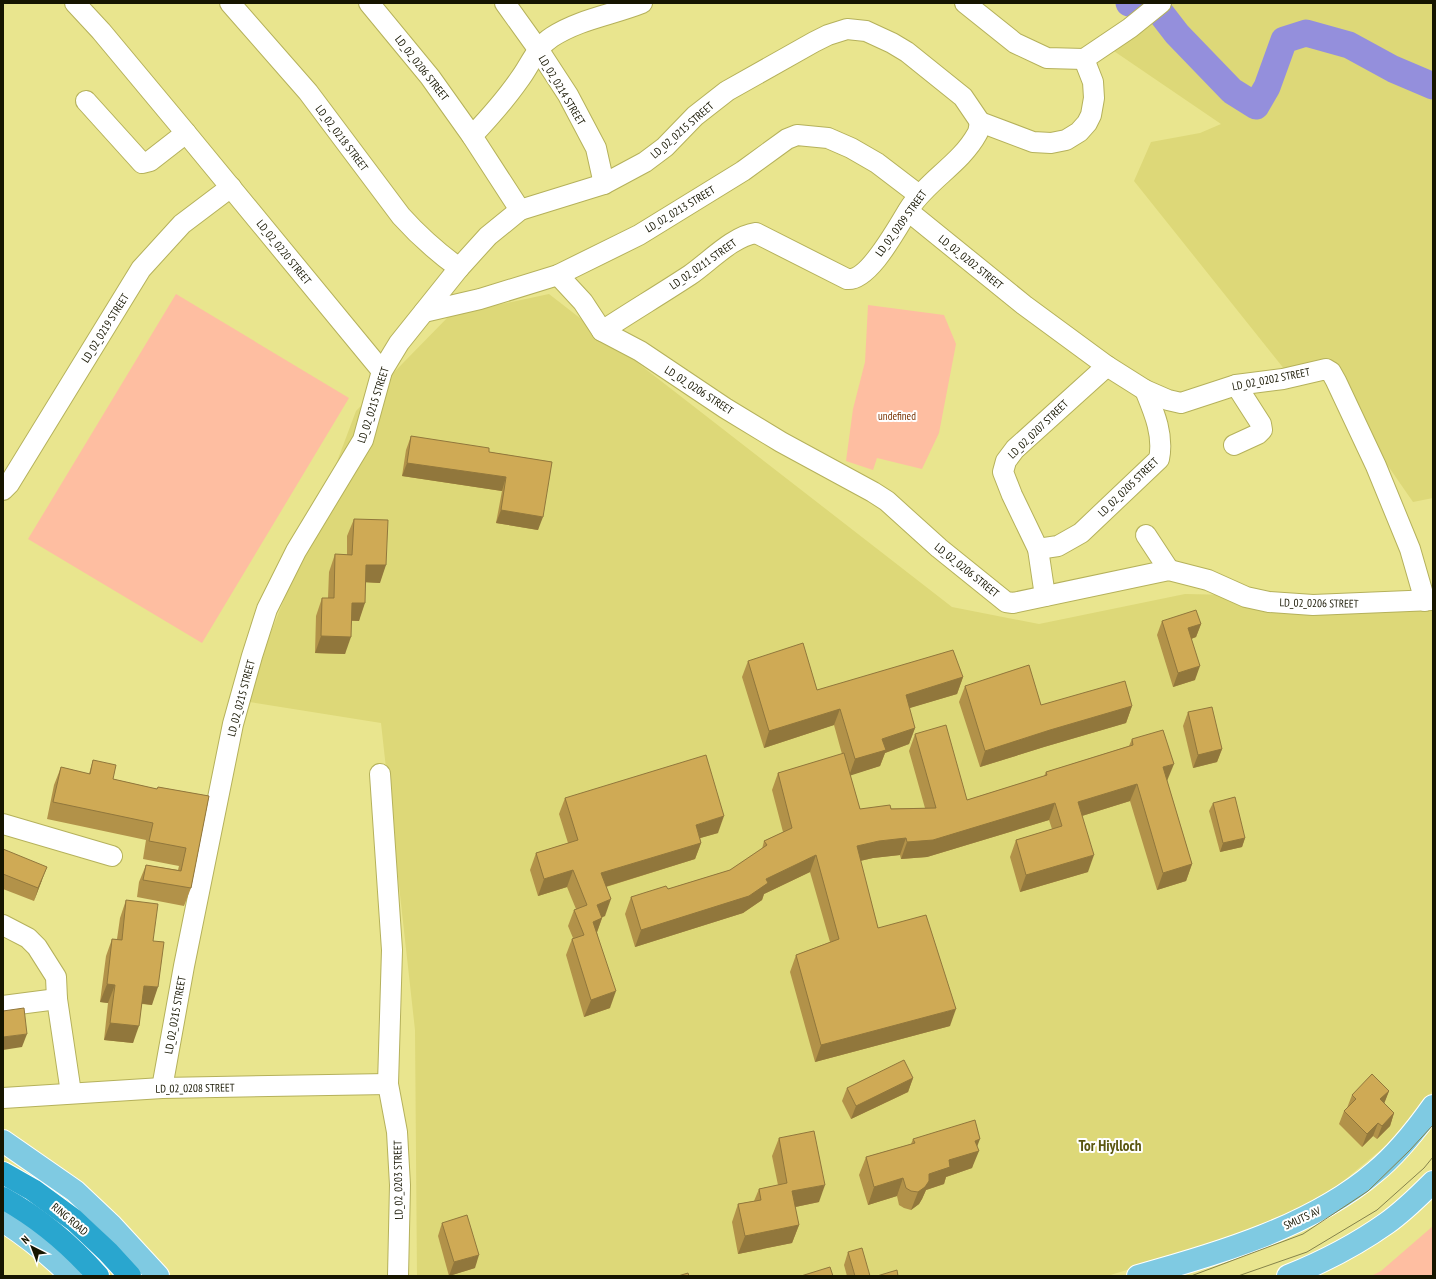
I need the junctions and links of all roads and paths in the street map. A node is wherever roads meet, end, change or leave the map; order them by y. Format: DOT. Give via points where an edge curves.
graph roads {
  1 [pos="75,3"];
  2 [pos="230,3"];
  3 [pos="369,3"];
  4 [pos="505,3"];
  5 [pos="965,3"];
  6 [pos="636,4"];
  7 [pos="1158,5"];
  8 [pos="538,49"];
  9 [pos="1084,59"];
  10 [pos="86,101"];
  11 [pos="980,122"];
  12 [pos="186,133"];
  13 [pos="472,136"];
  14 [pos="604,184"];
  15 [pos="231,187"];
  16 [pos="919,194"];
  17 [pos="520,210"];
  18 [pos="908,211"];
  19 [pos="459,268"];
  20 [pos="558,275"];
  21 [pos="852,279"];
  22 [pos="424,312"];
  23 [pos="602,331"];
  24 [pos="1107,366"];
  25 [pos="382,370"];
  26 [pos="1236,385"];
  27 [pos="1145,390"];
  28 [pos="1234,444"];
  29 [pos="3,490"];
  30 [pos="1146,535"];
  31 [pos="1038,549"];
  32 [pos="1169,570"];
  33 [pos="1045,596"];
  34 [pos="1429,600"];
  35 [pos="380,774"];
  36 [pos="3,824"];
  37 [pos="112,856"];
  38 [pos="3,925"];
  39 [pos="57,999"];
  40 [pos="3,1006"];
  41 [pos="388,1084"];
  42 [pos="162,1088"];
  43 [pos="71,1093"];
  44 [pos="3,1098"];
  45 [pos="1433,1106"];
  46 [pos="3,1141"];
  47 [pos="3,1173"];
  48 [pos="1433,1182"];
  49 [pos="3,1198"];
  50 [pos="3,1221"];
  51 [pos="71,1276"];
  52 [pos="98,1276"];
  53 [pos="130,1276"];
  54 [pos="158,1276"];
  55 [pos="398,1276"];
  56 [pos="1138,1276"];
  57 [pos="1288,1276"];
  1 -- 12 [label="street, LD_02_0220 STREET" via="101,30"];
  2 -- 19 [label="street, LD_02_0218 STREET" via="308,92 401,216 437,252"];
  3 -- 13 [label="street, LD_02_0206 STREET" via="430,77"];
  4 -- 8 [label="street, LD_02_0214 STREET"];
  5 -- 9 [label="street" via="1015,43 1047,58"];
  6 -- 8 [label="street" via="580,22 551,38"];
  7 -- 9 [label="street" via="1130,28"];
  8 -- 13 [label="street" via="519,81"];
  8 -- 14 [label="street, LD_02_0214 STREET" via="568,95 596,148"];
  9 -- 11 [label="street" via="1094,82 1094,98 1091,115 1080,132 1066,140 1051,144 1033,142"];
  10 -- 12 [label="street" via="142,163 150,161"];
  11 -- 14 [label="street, LD_02_0215 STREET" via="963,97 907,52 866,31 847,29 814,42 728,91 695,116 665,147"];
  11 -- 16 [label="street, LD_02_0209 STREET" via="978,133 954,163"];
  12 -- 15 [label="street, LD_02_0220 STREET"];
  13 -- 17 [label="street, LD_02_0206 STREET"];
  14 -- 17 [label="street, LD_02_0215 STREET"];
  15 -- 25 [label="street, LD_02_0220 STREET"];
  15 -- 29 [label="street, LD_02_0219 STREET" via="182,224 141,269"];
  16 -- 18 [label="street, LD_02_0209 STREET"];
  16 -- 20 [label="street, LD_02_0213 STREET" via="877,163 851,148 828,138 797,135 639,235"];
  17 -- 19 [label="street, LD_02_0215 STREET" via="488,236"];
  18 -- 21 [label="street, LD_02_0209 STREET" via="883,252 859,276"];
  18 -- 24 [label="street, LD_02_0202 STREET" via="1024,305"];
  19 -- 22 [label="street, LD_02_0215 STREET"];
  20 -- 22 [label="street, LD_02_0213 STREET" via="480,300"];
  20 -- 23 [label="street" via="583,302"];
  21 -- 23 [label="street, LD_02_0211 STREET" via="842,277 756,232 736,240 691,274"];
  22 -- 25 [label="street, LD_02_0215 STREET" via="399,342"];
  23 -- 33 [label="street, LD_02_0206 STREET" via="640,351 775,438 887,501 1006,602 1013,603"];
  24 -- 27 [label="street, LD_02_0202 STREET"];
  24 -- 31 [label="street, LD_02_0207 STREET" via="1015,449 1006,461 1003,472"];
  25 -- 42 [label="street, LD_02_0215 STREET" via="363,440 296,551 267,609 252,656 233,724"];
  26 -- 27 [label="street, LD_02_0202 STREET" via="1181,403"];
  26 -- 28 [label="street" via="1261,424 1262,430"];
  26 -- 34 [label="street, LD_02_0202 STREET" via="1283,379 1326,369 1331,372 1376,466"];
  27 -- 31 [label="street, LD_02_0205 STREET" via="1157,417 1162,448 1160,459 1081,533 1058,546"];
  30 -- 32 [label="street"];
  31 -- 33 [label="street, LD_02_0207 STREET"];
  32 -- 33 [label="street, LD_02_0206 STREET"];
  32 -- 34 [label="street, LD_02_0206 STREET" via="1208,580 1246,597 1269,602 1313,605"];
  35 -- 41 [label="street, LD_02_0203 STREET" via="392,950"];
  36 -- 37 [label="street"];
  38 -- 39 [label="street" via="28,938 37,947 56,977"];
  39 -- 40 [label="street"];
  39 -- 43 [label="street"];
  41 -- 42 [label="street, LD_02_0208 STREET"];
  41 -- 55 [label="street, LD_02_0203 STREET" via="399,1155"];
  42 -- 43 [label="street, LD_02_0208 STREET"];
  43 -- 44 [label="street, LD_02_0208 STREET"];
  45 -- 56 [label="main road, SMUTS AV" via="1410,1137 1375,1172 1327,1206 1279,1229 1205,1257"];
  46 -- 54 [label="main road" via="75,1191 111,1225"];
  47 -- 53 [label="highway, RING ROAD" via="34,1190 74,1220"];
  48 -- 57 [label="main road" via="1388,1223 1346,1249"];
  49 -- 52 [label="highway, RING ROAD" via="21,1208 60,1238"];
  50 -- 51 [label="main road" via="25,1234"];
}
